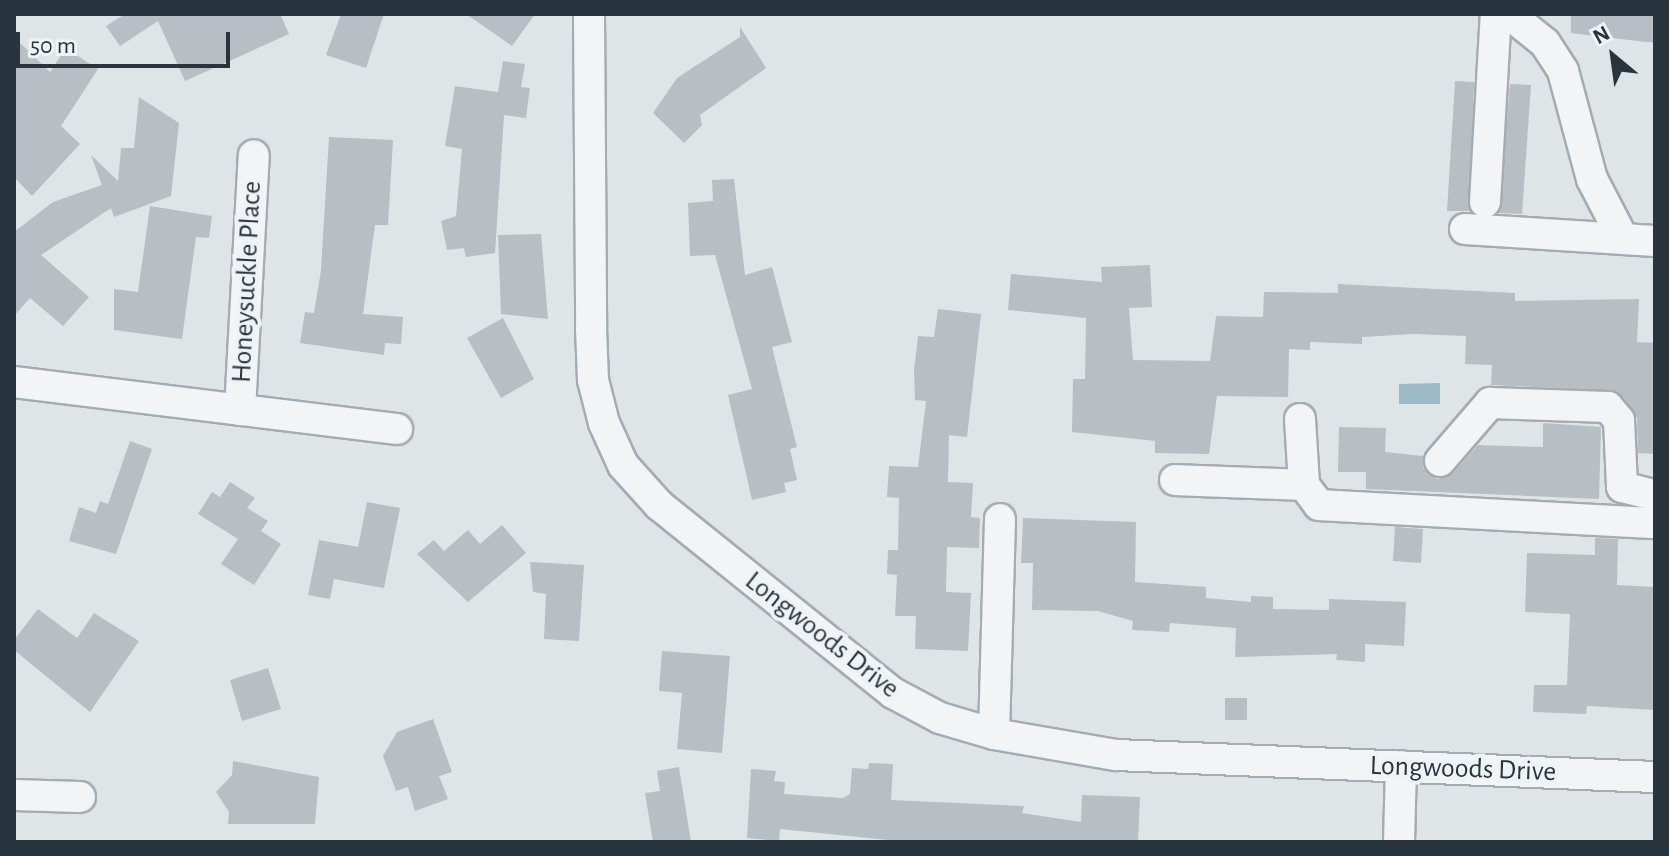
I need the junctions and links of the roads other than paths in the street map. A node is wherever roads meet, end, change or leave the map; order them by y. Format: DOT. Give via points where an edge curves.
graph roads {
  1 [pos="589,14"];
  2 [pos="1496,14"];
  3 [pos="1509,14"];
  4 [pos="254,155"];
  5 [pos="1485,202"];
  6 [pos="1465,229"];
  7 [pos="1621,235"];
  8 [pos="1655,241"];
  9 [pos="14,382"];
  10 [pos="240,410"];
  11 [pos="1300,419"];
  12 [pos="397,429"];
  13 [pos="1440,461"];
  14 [pos="1175,480"];
  15 [pos="1304,485"];
  16 [pos="1655,495"];
  17 [pos="1000,519"];
  18 [pos="1655,523"];
  19 [pos="994,734"];
  20 [pos="1401,766"];
  21 [pos="1655,777"];
  22 [pos="14,795"];
  23 [pos="80,797"];
  24 [pos="1399,842"];
  1 -- 19 [label="street, Longwoods Drive" via="593,380 623,465 659,505 893,693 940,718"];
  2 -- 5 [label="street"];
  3 -- 7 [label="street" via="1545,43 1563,71 1592,179"];
  4 -- 10 [label="street, Honeysuckle Place"];
  6 -- 7 [label="street"];
  7 -- 8 [label="street"];
  9 -- 10 [label="street, Honeysuckle Place"];
  10 -- 12 [label="street, Honeysuckle Place"];
  11 -- 15 [label="street"];
  13 -- 16 [label="street" via="1490,403 1608,407 1619,420 1622,487"];
  14 -- 15 [label="street"];
  15 -- 18 [label="street" via="1319,505 1360,511"];
  17 -- 19 [label="street"];
  19 -- 20 [label="street, Longwoods Drive" via="1116,755"];
  20 -- 21 [label="street, Longwoods Drive"];
  20 -- 24 [label="street"];
  22 -- 23 [label="street"];
}
